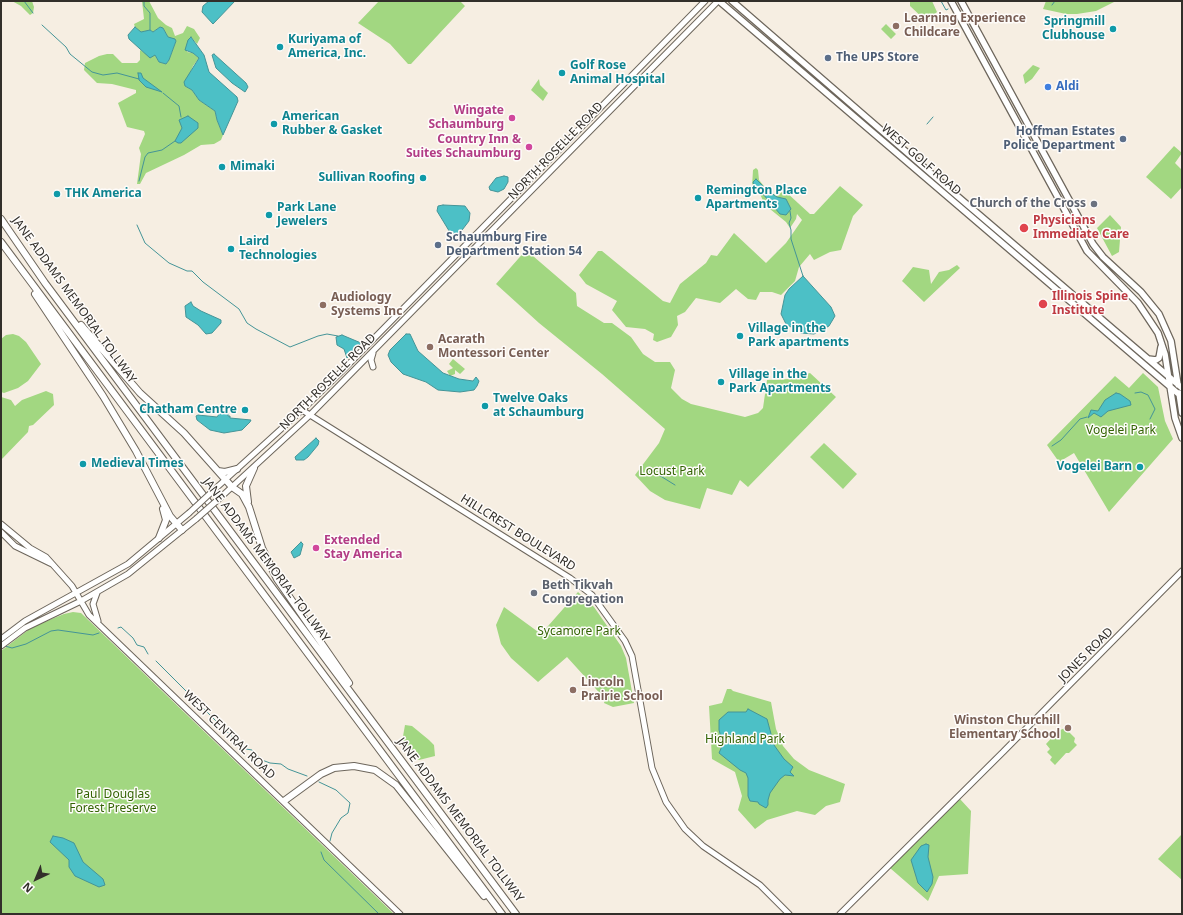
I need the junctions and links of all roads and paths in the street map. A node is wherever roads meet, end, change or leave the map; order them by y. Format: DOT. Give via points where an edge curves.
graph roads {
  1 [pos="705,1"];
  2 [pos="718,1"];
  3 [pos="732,1"];
  4 [pos="952,1"];
  5 [pos="961,1"];
  6 [pos="1,219"];
  7 [pos="1,242"];
  8 [pos="45,283"];
  9 [pos="1161,341"];
  10 [pos="373,351"];
  11 [pos="1148,359"];
  12 [pos="361,363"];
  13 [pos="1169,377"];
  14 [pos="1170,386"];
  15 [pos="1180,386"];
  16 [pos="1181,396"];
  17 [pos="302,410"];
  18 [pos="1182,413"];
  19 [pos="310,415"];
  20 [pos="1182,438"];
  21 [pos="254,468"];
  22 [pos="237,469"];
  23 [pos="218,471"];
  24 [pos="150,480"];
  25 [pos="226,480"];
  26 [pos="232,487"];
  27 [pos="249,507"];
  28 [pos="1,524"];
  29 [pos="176,524"];
  30 [pos="182,530"];
  31 [pos="5,534"];
  32 [pos="159,538"];
  33 [pos="1182,571"];
  34 [pos="75,592"];
  35 [pos="98,592"];
  36 [pos="81,602"];
  37 [pos="99,624"];
  38 [pos="1,639"];
  39 [pos="1,646"];
  40 [pos="371,719"];
  41 [pos="284,801"];
  42 [pos="400,914"];
  43 [pos="498,914"];
  44 [pos="502,914"];
  45 [pos="516,914"];
  46 [pos="789,914"];
  47 [pos="840,914"];
  1 -- 17 [label="main road, NORTH ROSELLE ROAD"];
  2 -- 10 [label="main road, NORTH ROSELLE ROAD"];
  2 -- 14 [label="main road, WEST GOLF ROAD"];
  3 -- 11 [label="main road, WEST GOLF ROAD"];
  4 -- 9 [label="main road" via="1087,250 1138,303 1149,317"];
  5 -- 15 [label="main road" via="1093,244 1159,314 1171,341"];
  6 -- 8 [label="highway, JANE ADDAMS MEMORIAL TOLLWAY"];
  7 -- 24 [label="highway" via="103,396"];
  7 -- 44 [label="highway, JANE ADDAMS MEMORIAL TOLLWAY"];
  8 -- 23 [label="highway" via="140,393 184,433"];
  8 -- 40 [label="highway, JANE ADDAMS MEMORIAL TOLLWAY"];
  9 -- 11 [label="main road" via="1161,356 1156,360"];
  9 -- 13 [label="main road"];
  10 -- 12 [label="main road, NORTH ROSELLE ROAD"];
  10 -- 12 [label="main road" via="373,367"];
  11 -- 13 [label="main road, WEST GOLF ROAD"];
  12 -- 19 [label="main road, NORTH ROSELLE ROAD"];
  13 -- 14 [label="main road"];
  13 -- 15 [label="main road, WEST GOLF ROAD"];
  14 -- 16 [label="main road, WEST GOLF ROAD"];
  14 -- 20 [label="main road" via="1175,418"];
  15 -- 16 [label="main road"];
  16 -- 18 [label="main road"];
  17 -- 19 [label="main road, HILLCREST BOULEVARD"];
  17 -- 22 [label="main road, NORTH ROSELLE ROAD"];
  19 -- 21 [label="main road, NORTH ROSELLE ROAD"];
  19 -- 46 [label="main road, HILLCREST BOULEVARD" via="570,578 592,595 625,641 632,656 652,768 666,802 685,829 703,846 760,885"];
  21 -- 26 [label="main road, NORTH ROSELLE ROAD"];
  21 -- 27 [label="highway" via="246,486"];
  22 -- 23 [label="highway"];
  22 -- 25 [label="main road, NORTH ROSELLE ROAD"];
  23 -- 25 [label="highway"];
  24 -- 29 [label="highway"];
  24 -- 32 [label="highway" via="166,516 166,524"];
  25 -- 26 [label="highway"];
  25 -- 29 [label="main road, NORTH ROSELLE ROAD, bridge"];
  26 -- 27 [label="highway" via="242,494"];
  26 -- 30 [label="main road, NORTH ROSELLE ROAD, bridge"];
  27 -- 40 [label="highway" via="262,548 277,579 355,691"];
  28 -- 31 [label="main road, WEST CENTRAL ROAD"];
  29 -- 30 [label="highway"];
  29 -- 32 [label="main road, NORTH ROSELLE ROAD"];
  30 -- 35 [label="main road, NORTH ROSELLE ROAD" via="143,564"];
  31 -- 34 [label="main road, WEST CENTRAL ROAD" via="46,556"];
  32 -- 34 [label="main road, NORTH ROSELLE ROAD" via="125,566"];
  33 -- 47 [label="main road, JONES ROAD"];
  34 -- 36 [label="main road, WEST CENTRAL ROAD"];
  34 -- 38 [label="main road, NORTH ROSELLE ROAD" via="25,621"];
  35 -- 36 [label="main road, NORTH ROSELLE ROAD"];
  35 -- 37 [label="main road" via="93,604"];
  36 -- 37 [label="main road, WEST CENTRAL ROAD"];
  36 -- 39 [label="main road, NORTH ROSELLE ROAD" via="31,624"];
  37 -- 41 [label="main road, WEST CENTRAL ROAD"];
  40 -- 45 [label="highway, JANE ADDAMS MEMORIAL TOLLWAY"];
  41 -- 42 [label="main road, WEST CENTRAL ROAD"];
  41 -- 43 [label="highway" via="321,774 334,768 361,766 384,775 401,790"];
}
